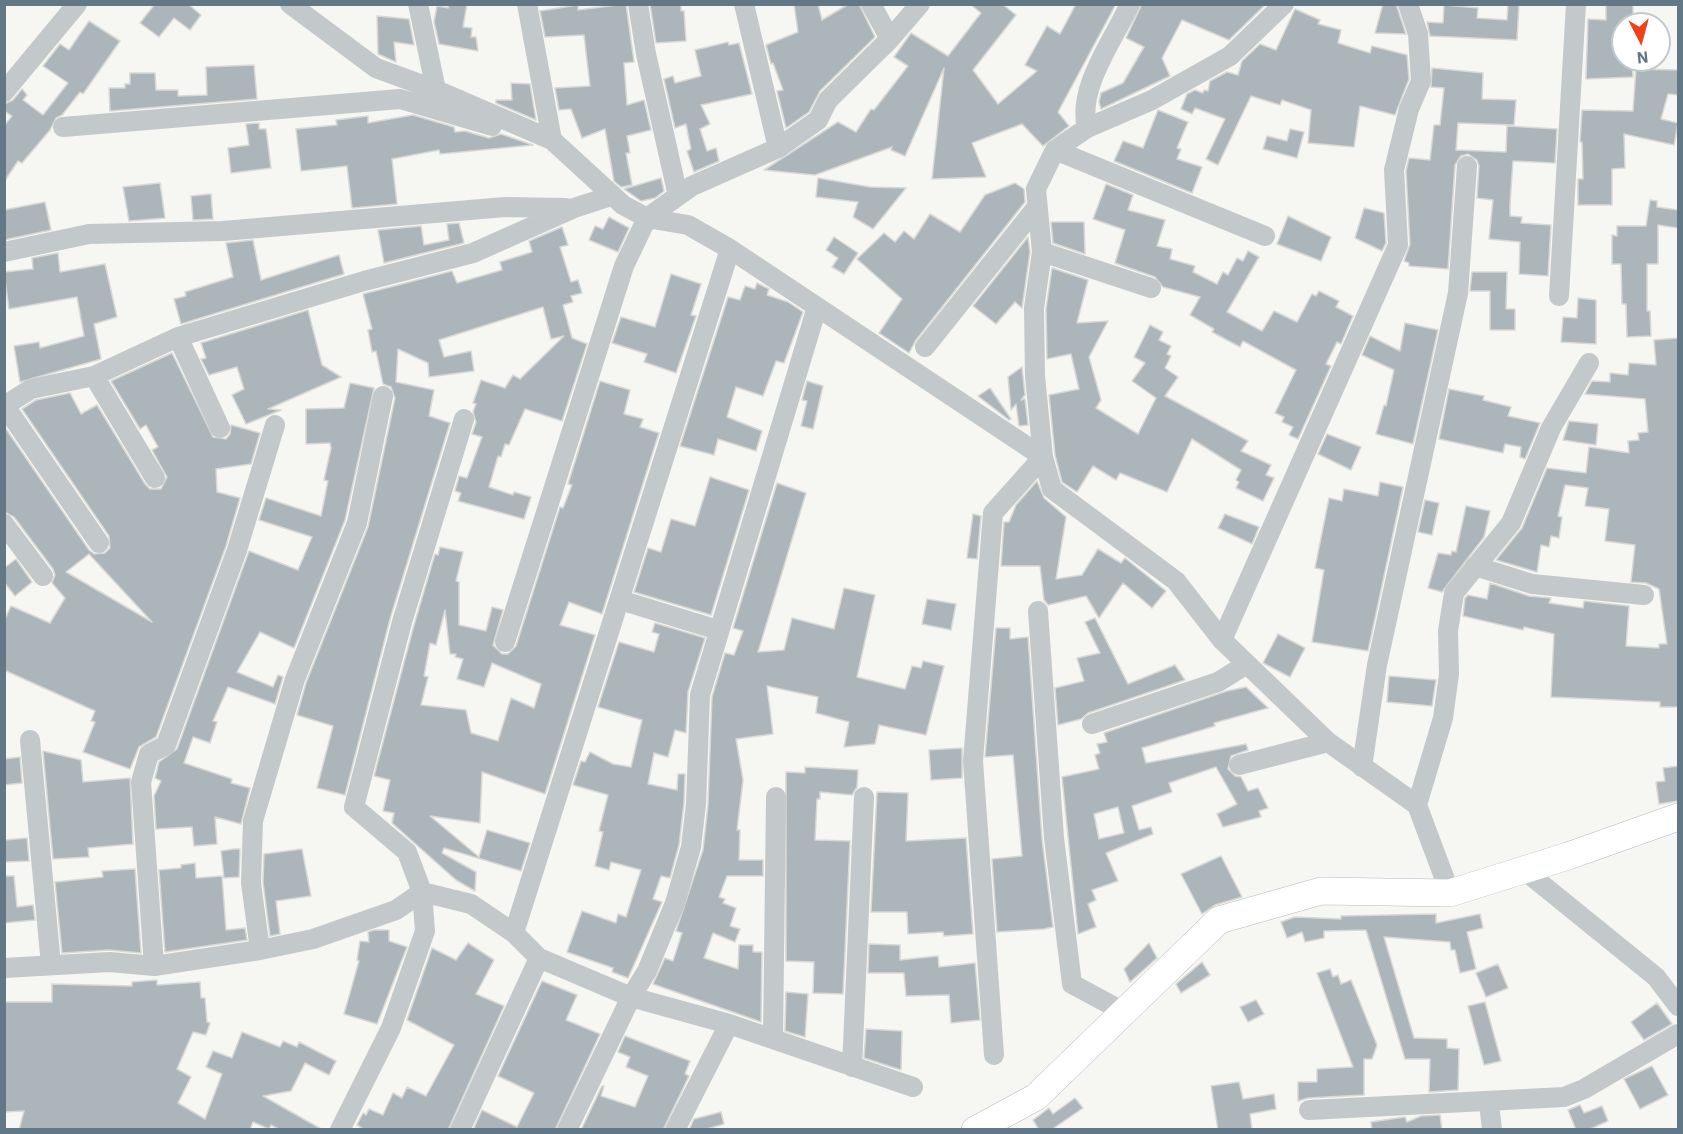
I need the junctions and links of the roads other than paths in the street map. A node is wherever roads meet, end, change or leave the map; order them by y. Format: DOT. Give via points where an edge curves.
graph roads {
  1 [pos="77,4"];
  2 [pos="290,4"];
  3 [pos="418,4"];
  4 [pos="527,4"];
  5 [pos="638,4"];
  6 [pos="744,4"];
  7 [pos="872,4"];
  8 [pos="920,4"];
  9 [pos="1130,4"];
  10 [pos="1284,4"];
  11 [pos="1408,4"];
  12 [pos="1576,4"];
  13 [pos="890,39"];
  14 [pos="401,77"];
  15 [pos="436,90"];
  16 [pos="4,92"];
  17 [pos="400,99"];
  18 [pos="63,127"];
  19 [pos="1087,128"];
  20 [pos="552,140"];
  21 [pos="778,148"];
  22 [pos="1055,150"];
  23 [pos="1467,166"];
  24 [pos="678,196"];
  25 [pos="604,198"];
  26 [pos="574,208"];
  27 [pos="1036,208"];
  28 [pos="647,218"];
  29 [pos="1265,236"];
  30 [pos="730,249"];
  31 [pos="4,252"];
  32 [pos="1042,252"];
  33 [pos="1150,288"];
  34 [pos="1559,297"];
  35 [pos="817,306"];
  36 [pos="178,338"];
  37 [pos="925,347"];
  38 [pos="1589,363"];
  39 [pos="94,376"];
  40 [pos="383,396"];
  41 [pos="5,406"];
  42 [pos="464,419"];
  43 [pos="275,425"];
  44 [pos="220,428"];
  45 [pos="1043,457"];
  46 [pos="155,478"];
  47 [pos="4,524"];
  48 [pos="99,543"];
  49 [pos="1475,566"];
  50 [pos="43,576"];
  51 [pos="1644,595"];
  52 [pos="620,600"];
  53 [pos="1038,610"];
  54 [pos="718,630"];
  55 [pos="1222,640"];
  56 [pos="505,642"];
  57 [pos="1247,664"];
  58 [pos="1092,724"];
  59 [pos="30,740"];
  60 [pos="1328,742"];
  61 [pos="1239,765"];
  62 [pos="1362,767"];
  63 [pos="776,797"];
  64 [pos="864,797"];
  65 [pos="1417,805"];
  66 [pos="1678,817"];
  67 [pos="1524,870"];
  68 [pos="422,892"];
  69 [pos="1450,893"];
  70 [pos="514,933"];
  71 [pos="260,950"];
  72 [pos="539,958"];
  73 [pos="51,965"];
  74 [pos="154,966"];
  75 [pos="4,968"];
  76 [pos="631,997"];
  77 [pos="1678,1006"];
  78 [pos="1124,1011"];
  79 [pos="729,1024"];
  80 [pos="1678,1034"];
  81 [pos="773,1039"];
  82 [pos="994,1055"];
  83 [pos="852,1068"];
  84 [pos="912,1087"];
  85 [pos="1489,1103"];
  86 [pos="1309,1110"];
  87 [pos="340,1130"];
  88 [pos="460,1130"];
  89 [pos="567,1130"];
  90 [pos="675,1130"];
  91 [pos="975,1130"];
  92 [pos="1492,1130"];
  1 -- 16 [label="street"];
  2 -- 14 [label="street" via="376,68"];
  3 -- 15 [label="street"];
  4 -- 20 [label="street"];
  5 -- 24 [label="street"];
  6 -- 21 [label="street"];
  7 -- 13 [label="street"];
  8 -- 13 [label="street"];
  9 -- 19 [label="street" via="1089,85 1084,103"];
  10 -- 19 [label="street" via="1230,56 1152,100"];
  11 -- 55 [label="street" via="1418,34 1421,81 1409,109 1394,170 1398,245"];
  12 -- 34 [label="street"];
  13 -- 21 [label="street" via="828,100 818,120"];
  14 -- 15 [label="street"];
  14 -- 17 [label="street"];
  15 -- 20 [label="street"];
  17 -- 18 [label="street"];
  17 -- 25 [label="street" via="527,139 562,159"];
  19 -- 22 [label="street"];
  20 -- 25 [label="street"];
  21 -- 24 [label="street"];
  22 -- 27 [label="street" via="1036,189"];
  22 -- 29 [label="street"];
  23 -- 62 [label="street" via="1458,292 1377,665"];
  24 -- 28 [label="street"];
  25 -- 26 [label="street"];
  25 -- 28 [label="street"];
  26 -- 31 [label="street" via="504,207 223,231 89,234"];
  26 -- 36 [label="street" via="473,253 364,281"];
  27 -- 32 [label="street"];
  27 -- 37 [label="street"];
  28 -- 30 [label="street" via="688,225"];
  28 -- 56 [label="street" via="624,266"];
  30 -- 35 [label="street"];
  30 -- 52 [label="street"];
  32 -- 33 [label="street"];
  32 -- 45 [label="street" via="1034,308 1035,376"];
  35 -- 45 [label="street"];
  35 -- 54 [label="street"];
  36 -- 39 [label="street"];
  36 -- 44 [label="street"];
  38 -- 49 [label="street" via="1551,428 1511,523"];
  39 -- 41 [label="street" via="31,389"];
  39 -- 46 [label="street"];
  40 -- 71 [label="street" via="357,523 295,679 253,821 251,883"];
  41 -- 48 [label="street"];
  42 -- 68 [label="street" via="402,622 354,807 407,852"];
  43 -- 74 [label="street" via="237,550 166,745 149,754 141,782"];
  45 -- 55 [label="street" via="1052,489 1176,581"];
  45 -- 82 [label="street" via="993,513 974,749"];
  47 -- 50 [label="street"];
  49 -- 51 [label="street" via="1532,584"];
  49 -- 65 [label="street" via="1454,593 1443,718"];
  52 -- 54 [label="street"];
  52 -- 70 [label="street"];
  53 -- 78 [label="street" via="1054,838 1072,984"];
  54 -- 76 [label="street" via="700,695 691,847 675,903 647,971"];
  55 -- 57 [label="street"];
  57 -- 58 [label="street" via="1218,682"];
  57 -- 60 [label="street"];
  59 -- 73 [label="street"];
  60 -- 61 [label="street"];
  60 -- 62 [label="street"];
  62 -- 65 [label="street"];
  63 -- 81 [label="street"];
  64 -- 83 [label="street"];
  65 -- 69 [label="street"];
  66 -- 67 [label="street"];
  67 -- 69 [label="street"];
  67 -- 77 [label="street" via="1656,977"];
  68 -- 70 [label="street" via="471,904"];
  68 -- 71 [label="street" via="396,910 313,939"];
  68 -- 87 [label="street" via="425,931 391,1028"];
  69 -- 78 [label="street" via="1321,891 1219,920"];
  70 -- 72 [label="street"];
  71 -- 74 [label="street"];
  72 -- 76 [label="street"];
  72 -- 88 [label="street"];
  73 -- 74 [label="street" via="110,962"];
  73 -- 75 [label="street"];
  76 -- 79 [label="street"];
  76 -- 89 [label="street"];
  78 -- 91 [label="street" via="1036,1096"];
  79 -- 81 [label="street"];
  79 -- 90 [label="street"];
  80 -- 85 [label="street" via="1564,1097"];
  81 -- 83 [label="street"];
  83 -- 84 [label="street"];
  85 -- 86 [label="street"];
  85 -- 92 [label="street"];
}
